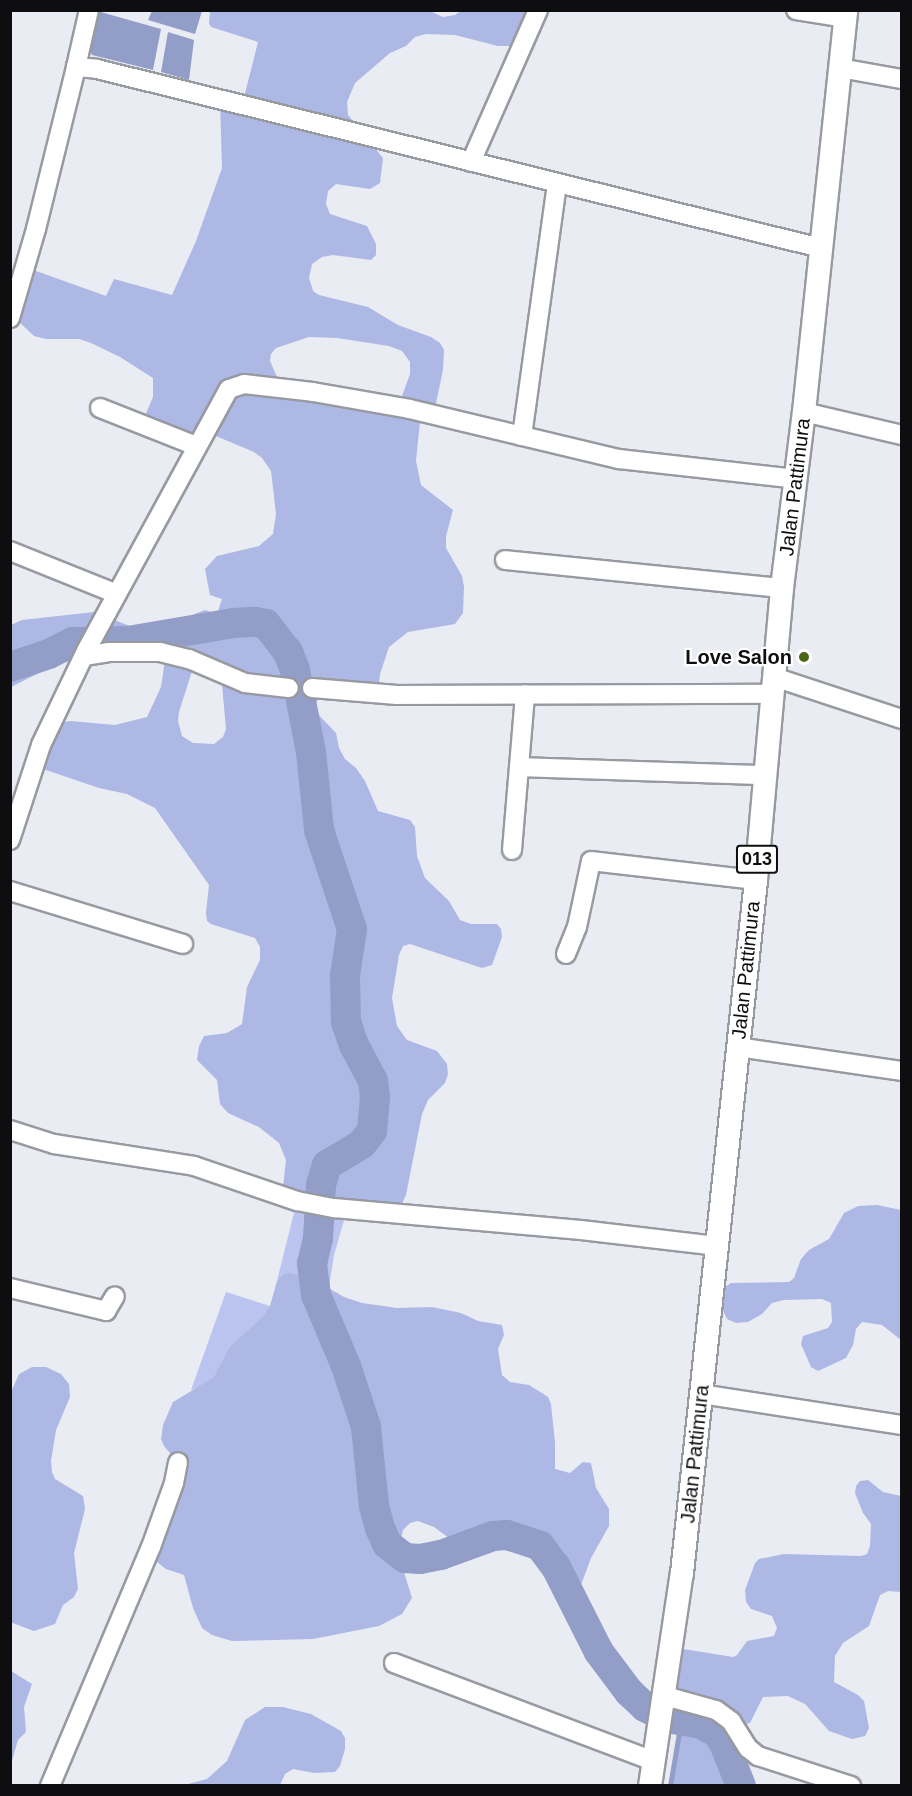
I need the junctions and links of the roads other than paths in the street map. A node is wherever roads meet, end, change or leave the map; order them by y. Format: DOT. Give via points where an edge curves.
graph roads {
  1 [pos="89,10"];
  2 [pos="538,10"];
  3 [pos="796,10"];
  4 [pos="846,14"];
  5 [pos="76,67"];
  6 [pos="840,68"];
  7 [pos="902,79"];
  8 [pos="471,162"];
  9 [pos="558,184"];
  10 [pos="821,248"];
  11 [pos="10,318"];
  12 [pos="100,408"];
  13 [pos="804,412"];
  14 [pos="902,435"];
  15 [pos="522,436"];
  16 [pos="196,447"];
  17 [pos="796,479"];
  18 [pos="10,552"];
  19 [pos="505,560"];
  20 [pos="782,588"];
  21 [pos="117,594"];
  22 [pos="86,653"];
  23 [pos="773,686"];
  24 [pos="289,688"];
  25 [pos="312,688"];
  26 [pos="525,695"];
  27 [pos="902,719"];
  28 [pos="519,767"];
  29 [pos="765,775"];
  30 [pos="10,840"];
  31 [pos="512,850"];
  32 [pos="756,880"];
  33 [pos="10,891"];
  34 [pos="183,944"];
  35 [pos="566,954"];
  36 [pos="737,1047"];
  37 [pos="902,1071"];
  38 [pos="10,1130"];
  39 [pos="718,1246"];
  40 [pos="10,1288"];
  41 [pos="116,1296"];
  42 [pos="701,1394"];
  43 [pos="902,1425"];
  44 [pos="178,1462"];
  45 [pos="394,1664"];
  46 [pos="663,1701"];
  47 [pos="654,1761"];
  48 [pos="50,1785"];
  49 [pos="650,1785"];
  50 [pos="851,1785"];
  1 -- 5 [label="street"];
  2 -- 8 [label="street"];
  3 -- 4 [label="street"];
  4 -- 6 [label="main road, Jalan Pattimura / 013"];
  5 -- 8 [label="street"];
  5 -- 11 [label="street"];
  6 -- 7 [label="street"];
  6 -- 10 [label="main road, Jalan Pattimura / 013"];
  8 -- 9 [label="street"];
  9 -- 10 [label="street"];
  9 -- 15 [label="street"];
  10 -- 13 [label="main road, Jalan Pattimura / 013"];
  12 -- 16 [label="street"];
  13 -- 14 [label="street"];
  13 -- 17 [label="main road, Jalan Pattimura / 013"];
  15 -- 16 [label="street" via="410,409 244,384 229,388"];
  15 -- 17 [label="street" via="619,459"];
  16 -- 21 [label="street"];
  17 -- 20 [label="main road, Jalan Pattimura / 013"];
  18 -- 21 [label="street"];
  19 -- 20 [label="street"];
  20 -- 23 [label="main road, Jalan Pattimura / 013"];
  21 -- 22 [label="street"];
  22 -- 24 [label="street" via="160,652 189,659 245,683"];
  22 -- 30 [label="street" via="41,745"];
  23 -- 26 [label="street"];
  23 -- 27 [label="street"];
  23 -- 29 [label="main road, Jalan Pattimura / 013"];
  25 -- 26 [label="street" via="397,695"];
  26 -- 28 [label="street"];
  28 -- 29 [label="street"];
  28 -- 31 [label="street"];
  29 -- 32 [label="main road, Jalan Pattimura / 013"];
  32 -- 35 [label="street" via="591,861 577,927"];
  32 -- 36 [label="main road, Jalan Pattimura / 013"];
  33 -- 34 [label="street"];
  36 -- 37 [label="street"];
  36 -- 39 [label="main road, Jalan Pattimura / 013"];
  38 -- 39 [label="street" via="54,1144 194,1166 297,1201 334,1208"];
  39 -- 42 [label="main road, Jalan Pattimura / 013"];
  40 -- 41 [label="street" via="106,1311"];
  42 -- 43 [label="street"];
  42 -- 46 [label="main road, Jalan Pattimura / 013" via="682,1572"];
  44 -- 48 [label="street" via="151,1547"];
  45 -- 47 [label="street"];
  46 -- 47 [label="main road, Jalan Pattimura / 013"];
  46 -- 50 [label="street" via="716,1710 731,1721 748,1748 758,1756"];
  47 -- 49 [label="main road, Jalan Pattimura / 013"];
}
